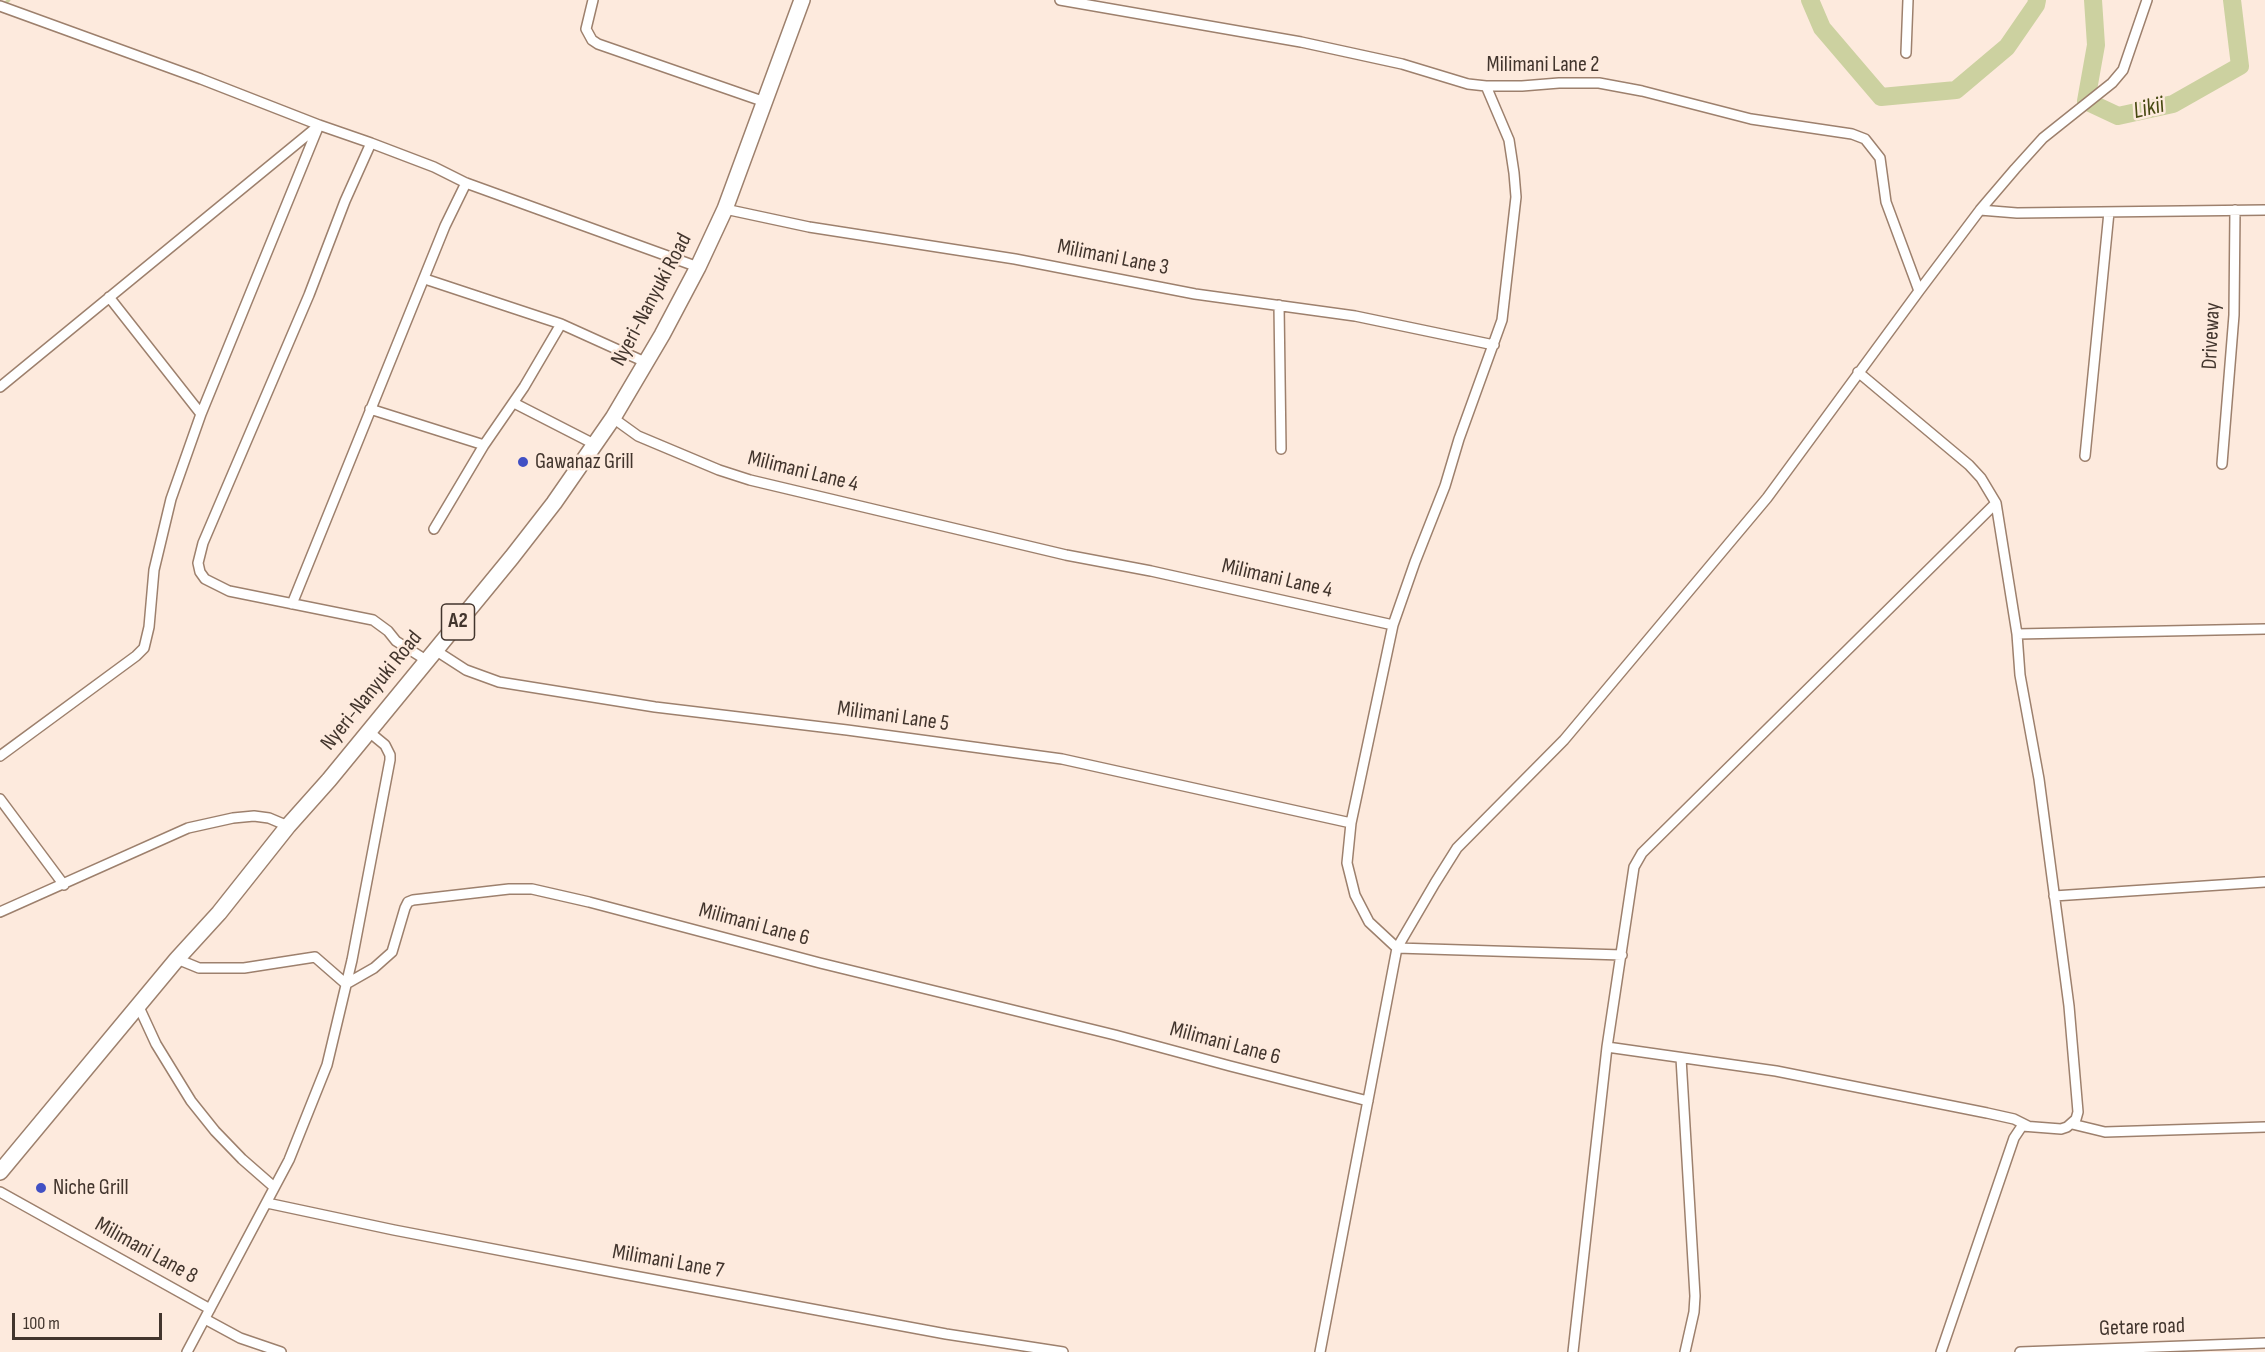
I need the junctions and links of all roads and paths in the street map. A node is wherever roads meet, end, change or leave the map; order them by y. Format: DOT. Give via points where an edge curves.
graph roads {
  1 [pos="593,0"];
  2 [pos="802,0"];
  3 [pos="1060,0"];
  4 [pos="1908,0"];
  5 [pos="2147,0"];
  6 [pos="0,6"];
  7 [pos="1906,53"];
  8 [pos="1486,86"];
  9 [pos="765,102"];
  10 [pos="319,125"];
  11 [pos="371,143"];
  12 [pos="466,183"];
  13 [pos="725,209"];
  14 [pos="1980,210"];
  15 [pos="2235,210"];
  16 [pos="2265,210"];
  17 [pos="2109,212"];
  18 [pos="698,267"];
  19 [pos="425,279"];
  20 [pos="1919,291"];
  21 [pos="109,297"];
  22 [pos="1279,305"];
  23 [pos="561,324"];
  24 [pos="1494,345"];
  25 [pos="645,362"];
  26 [pos="1858,372"];
  27 [pos="0,387"];
  28 [pos="514,403"];
  29 [pos="370,409"];
  30 [pos="201,414"];
  31 [pos="613,418"];
  32 [pos="594,444"];
  33 [pos="484,445"];
  34 [pos="1281,449"];
  35 [pos="2085,456"];
  36 [pos="2222,464"];
  37 [pos="1996,503"];
  38 [pos="434,529"];
  39 [pos="292,604"];
  40 [pos="1393,625"];
  41 [pos="2265,629"];
  42 [pos="2016,634"];
  43 [pos="430,655"];
  44 [pos="368,731"];
  45 [pos="0,756"];
  46 [pos="0,799"];
  47 [pos="1351,823"];
  48 [pos="288,826"];
  49 [pos="2265,882"];
  50 [pos="63,885"];
  51 [pos="2054,896"];
  52 [pos="0,912"];
  53 [pos="1397,948"];
  54 [pos="1622,955"];
  55 [pos="177,959"];
  56 [pos="346,984"];
  57 [pos="138,1005"];
  58 [pos="1607,1047"];
  59 [pos="1681,1058"];
  60 [pos="1368,1101"];
  61 [pos="2072,1124"];
  62 [pos="2028,1125"];
  63 [pos="2265,1127"];
  64 [pos="0,1172"];
  65 [pos="274,1187"];
  66 [pos="0,1192"];
  67 [pos="267,1203"];
  68 [pos="210,1309"];
  69 [pos="205,1319"];
  70 [pos="2265,1343"];
  71 [pos="187,1352"];
  72 [pos="281,1352"];
  73 [pos="1063,1352"];
  74 [pos="1320,1352"];
  75 [pos="1573,1352"];
  76 [pos="1685,1352"];
  77 [pos="1941,1352"];
  78 [pos="2020,1352"];
  1 -- 9 [label="street" via="586,29 598,44"];
  2 -- 9 [label="highway, Nyeri-Nanyuki Road / A2"];
  3 -- 8 [label="street, Milimani Lane 2" via="1301,42"];
  4 -- 7 [label="street"];
  5 -- 14 [label="street" via="2123,70 2031,151"];
  6 -- 10 [label="street"];
  8 -- 20 [label="street, Milimani Lane 2" via="1599,83 1751,119 1864,139 1880,158 1886,202"];
  8 -- 24 [label="street" via="1509,140 1516,197 1502,320"];
  9 -- 13 [label="highway, Nyeri-Nanyuki Road / A2"];
  10 -- 11 [label="street"];
  10 -- 21 [label="street"];
  10 -- 30 [label="street"];
  11 -- 12 [label="street"];
  11 -- 39 [label="street, Milimani Lane 5" via="198,563 200,572 213,584 229,591"];
  12 -- 18 [label="street"];
  12 -- 19 [label="street"];
  13 -- 18 [label="highway, Nyeri-Nanyuki Road / A2"];
  13 -- 22 [label="street, Milimani Lane 3" via="1195,294"];
  14 -- 17 [label="street"];
  14 -- 20 [label="street"];
  15 -- 16 [label="street"];
  15 -- 17 [label="street"];
  15 -- 36 [label="street, Driveway" via="2234,315"];
  17 -- 35 [label="street"];
  18 -- 25 [label="highway, Nyeri-Nanyuki Road / A2"];
  19 -- 23 [label="street"];
  19 -- 29 [label="street"];
  20 -- 26 [label="street"];
  21 -- 27 [label="street"];
  21 -- 30 [label="street"];
  22 -- 24 [label="street, Milimani Lane 3" via="1355,316"];
  22 -- 34 [label="street"];
  23 -- 25 [label="street"];
  23 -- 28 [label="street"];
  24 -- 40 [label="street"];
  25 -- 31 [label="highway, Nyeri-Nanyuki Road / A2"];
  26 -- 37 [label="street" via="1969,465"];
  26 -- 53 [label="street" via="1767,498 1564,740 1457,848"];
  28 -- 32 [label="street"];
  28 -- 33 [label="street"];
  29 -- 33 [label="street"];
  29 -- 39 [label="street"];
  30 -- 45 [label="street" via="171,499 154,570 144,648"];
  31 -- 32 [label="highway, Nyeri-Nanyuki Road / A2"];
  31 -- 40 [label="street, Milimani Lane 4" via="638,436 750,480 1066,555"];
  32 -- 43 [label="highway, Nyeri-Nanyuki Road / A2" via="519,548"];
  33 -- 38 [label="street"];
  37 -- 42 [label="street"];
  37 -- 54 [label="street" via="1642,853 1632,875"];
  39 -- 43 [label="street, Milimani Lane 5" via="373,620 396,641"];
  40 -- 47 [label="street"];
  41 -- 42 [label="street"];
  42 -- 51 [label="street"];
  43 -- 44 [label="highway, Nyeri-Nanyuki Road / A2"];
  43 -- 47 [label="street, Milimani Lane 5" via="499,682 655,707 1062,759"];
  44 -- 48 [label="highway, Nyeri-Nanyuki Road / A2"];
  44 -- 56 [label="street" via="385,745 390,760"];
  46 -- 50 [label="street"];
  47 -- 53 [label="street" via="1347,863 1355,895 1369,922"];
  48 -- 50 [label="street" via="254,816 188,828"];
  48 -- 55 [label="highway, Nyeri-Nanyuki Road / A2"];
  49 -- 51 [label="street"];
  50 -- 52 [label="street"];
  51 -- 61 [label="street" via="2078,1112"];
  53 -- 54 [label="street"];
  53 -- 60 [label="street"];
  54 -- 58 [label="street"];
  55 -- 56 [label="street" via="199,968 244,968 315,957"];
  55 -- 57 [label="highway, Nyeri-Nanyuki Road / A2"];
  56 -- 60 [label="street, Milimani Lane 6" via="393,951 408,902 509,889 532,890"];
  56 -- 65 [label="street" via="322,1080"];
  57 -- 64 [label="highway, Nyeri-Nanyuki Road / A2"];
  57 -- 65 [label="street" via="156,1044 191,1101 228,1145"];
  58 -- 59 [label="street"];
  58 -- 75 [label="street"];
  59 -- 62 [label="street" via="1776,1071 1987,1113"];
  59 -- 76 [label="street" via="1695,1296"];
  60 -- 74 [label="street"];
  61 -- 62 [label="street" via="2061,1129"];
  61 -- 63 [label="street" via="2105,1132"];
  62 -- 77 [label="street" via="2022,1126 2009,1148"];
  65 -- 67 [label="street"];
  66 -- 68 [label="street, Milimani Lane 8"];
  67 -- 68 [label="street"];
  67 -- 73 [label="street, Milimani Lane 7" via="618,1273"];
  68 -- 69 [label="street"];
  69 -- 71 [label="street"];
  69 -- 72 [label="street, Milimani Lane 8" via="240,1338"];
  70 -- 78 [label="street, Getare road"];
}
